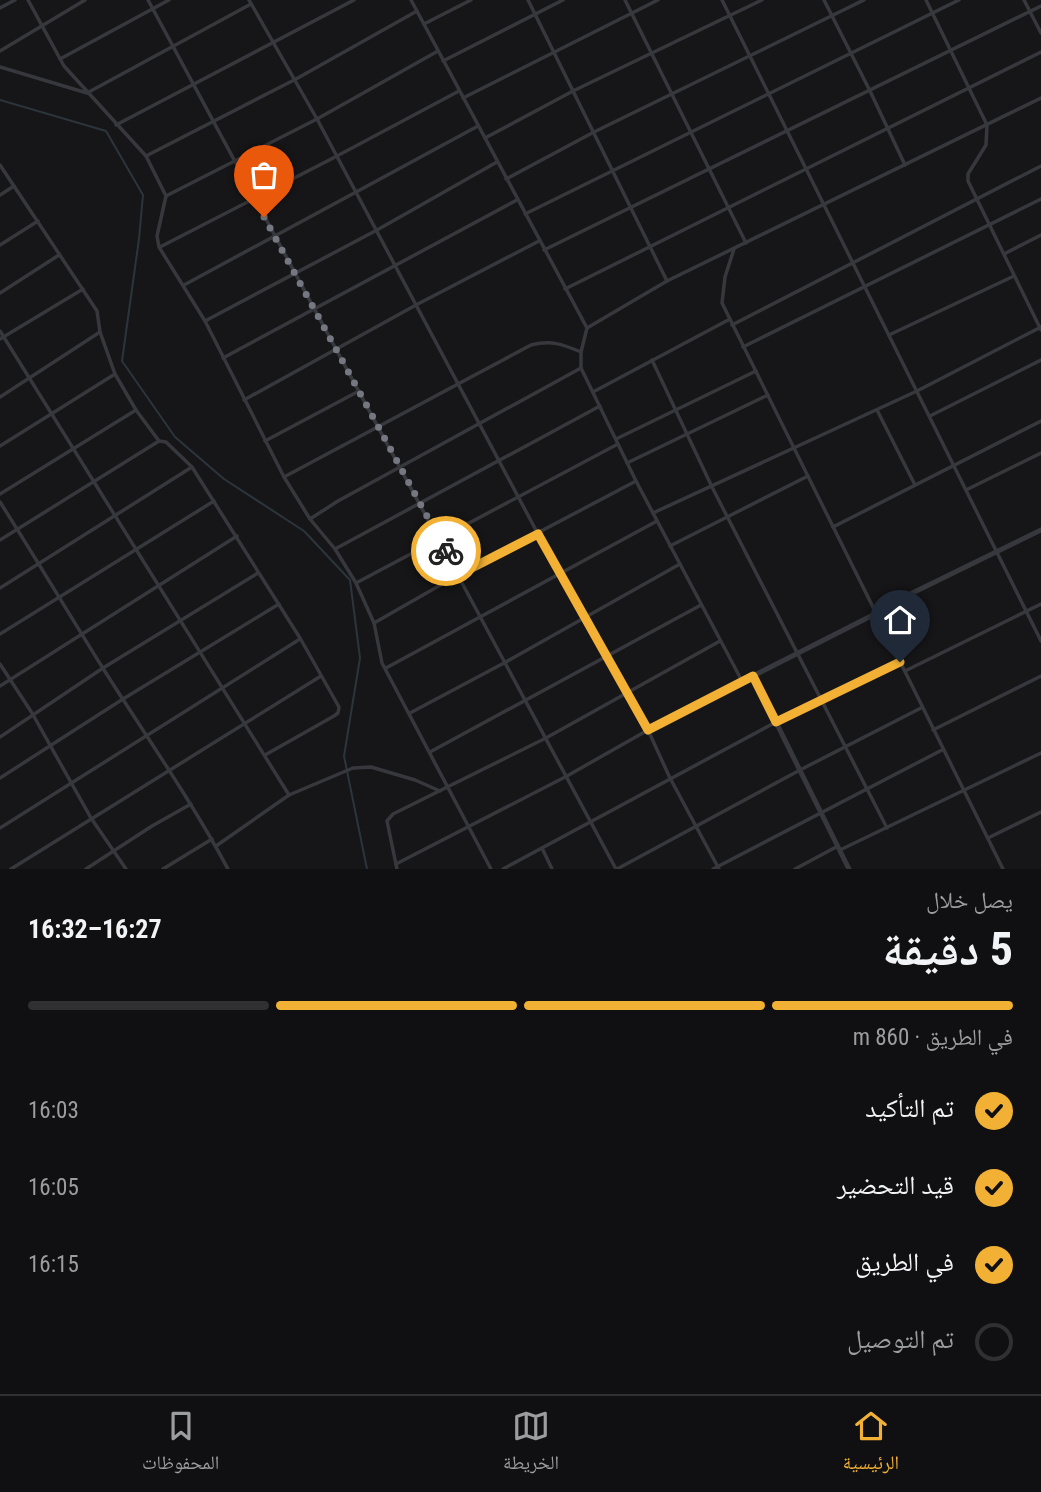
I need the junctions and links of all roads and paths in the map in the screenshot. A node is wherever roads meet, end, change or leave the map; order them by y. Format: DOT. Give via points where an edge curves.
graph roads {
  1 [pos="15,0"];
  2 [pos="28,0"];
  3 [pos="85,0"];
  4 [pos="148,0"];
  5 [pos="169,0"];
  6 [pos="354,0"];
  7 [pos="411,0"];
  8 [pos="471,0"];
  9 [pos="528,0"];
  10 [pos="563,0"];
  11 [pos="625,0"];
  12 [pos="658,0"];
  13 [pos="722,0"];
  14 [pos="762,0"];
  15 [pos="824,0"];
  16 [pos="864,0"];
  17 [pos="926,0"];
  18 [pos="959,0"];
  19 [pos="1024,0"];
  20 [pos="250,2"];
  21 [pos="1041,6"];
  22 [pos="0,8"];
  23 [pos="153,9"];
  24 [pos="417,11"];
  25 [pos="1030,12"];
  26 [pos="631,13"];
  27 [pos="933,13"];
  28 [pos="535,14"];
  29 [pos="730,16"];
  30 [pos="832,16"];
  31 [pos="424,24"];
  32 [pos="43,26"];
  33 [pos="1041,33"];
  34 [pos="274,43"];
  35 [pos="173,47"];
  36 [pos="0,51"];
  37 [pos="438,51"];
  38 [pos="554,51"];
  39 [pos="952,51"];
  40 [pos="1041,52"];
  41 [pos="651,53"];
  42 [pos="852,55"];
  43 [pos="751,57"];
  44 [pos="60,59"];
  45 [pos="443,61"];
  46 [pos="0,67"];
  47 [pos="296,79"];
  48 [pos="195,84"];
  49 [pos="969,88"];
  50 [pos="459,91"];
  51 [pos="870,91"];
  52 [pos="573,92"];
  53 [pos="87,93"];
  54 [pos="770,93"];
  55 [pos="671,94"];
  56 [pos="463,98"];
  57 [pos="1041,98"];
  58 [pos="317,119"];
  59 [pos="215,122"];
  60 [pos="116,125"];
  61 [pos="987,125"];
  62 [pos="478,126"];
  63 [pos="787,128"];
  64 [pos="887,128"];
  65 [pos="594,132"];
  66 [pos="690,132"];
  67 [pos="484,138"];
  68 [pos="146,156"];
  69 [pos="337,156"];
  70 [pos="235,161"];
  71 [pos="497,162"];
  72 [pos="0,165"];
  73 [pos="905,165"];
  74 [pos="1041,166"];
  75 [pos="807,167"];
  76 [pos="708,168"];
  77 [pos="613,171"];
  78 [pos="506,179"];
  79 [pos="14,186"];
  80 [pos="356,192"];
  81 [pos="0,195"];
  82 [pos="166,196"];
  83 [pos="255,198"];
  84 [pos="977,199"];
  85 [pos="1041,199"];
  86 [pos="517,200"];
  87 [pos="825,204"];
  88 [pos="630,206"];
  89 [pos="728,207"];
  90 [pos="525,214"];
  91 [pos="38,221"];
  92 [pos="990,224"];
  93 [pos="377,230"];
  94 [pos="1041,235"];
  95 [pos="274,237"];
  96 [pos="539,241"];
  97 [pos="746,243"];
  98 [pos="0,245"];
  99 [pos="650,246"];
  100 [pos="159,247"];
  101 [pos="734,249"];
  102 [pos="544,250"];
  103 [pos="1004,254"];
  104 [pos="60,255"];
  105 [pos="853,261"];
  106 [pos="395,265"];
  107 [pos="295,273"];
  108 [pos="1015,276"];
  109 [pos="667,281"];
  110 [pos="184,285"];
  111 [pos="865,286"];
  112 [pos="83,289"];
  113 [pos="565,289"];
  114 [pos="0,293"];
  115 [pos="416,305"];
  116 [pos="315,309"];
  117 [pos="730,319"];
  118 [pos="205,321"];
  119 [pos="732,325"];
  120 [pos="587,328"];
  121 [pos="1041,328"];
  122 [pos="0,331"];
  123 [pos="100,332"];
  124 [pos="889,335"];
  125 [pos="2,338"];
  126 [pos="743,347"];
  127 [pos="337,349"];
  128 [pos="581,352"];
  129 [pos="223,358"];
  130 [pos="652,360"];
  131 [pos="1041,360"];
  132 [pos="581,368"];
  133 [pos="756,371"];
  134 [pos="115,374"];
  135 [pos="30,379"];
  136 [pos="460,383"];
  137 [pos="359,391"];
  138 [pos="917,391"];
  139 [pos="593,392"];
  140 [pos="768,395"];
  141 [pos="0,397"];
  142 [pos="244,400"];
  143 [pos="600,407"];
  144 [pos="136,410"];
  145 [pos="877,410"];
  146 [pos="675,411"];
  147 [pos="52,414"];
  148 [pos="930,416"];
  149 [pos="1041,421"];
  150 [pos="481,423"];
  151 [pos="379,426"];
  152 [pos="687,435"];
  153 [pos="159,441"];
  154 [pos="265,441"];
  155 [pos="617,442"];
  156 [pos="0,446"];
  157 [pos="72,448"];
  158 [pos="795,449"];
  159 [pos="1041,453"];
  160 [pos="500,459"];
  161 [pos="627,463"];
  162 [pos="954,466"];
  163 [pos="192,467"];
  164 [pos="400,467"];
  165 [pos="808,476"];
  166 [pos="284,477"];
  167 [pos="635,481"];
  168 [pos="93,482"];
  169 [pos="915,485"];
  170 [pos="712,487"];
  171 [pos="966,489"];
  172 [pos="0,495"];
  173 [pos="519,497"];
  174 [pos="214,501"];
  175 [pos="0,502"];
  176 [pos="420,503"];
  177 [pos="653,513"];
  178 [pos="116,517"];
  179 [pos="728,518"];
  180 [pos="310,519"];
  181 [pos="657,521"];
  182 [pos="833,527"];
  183 [pos="17,529"];
  184 [pos="1041,530"];
  185 [pos="538,534"];
  186 [pos="237,536"];
  187 [pos="440,539"];
  188 [pos="0,540"];
  189 [pos="670,546"];
  190 [pos="137,549"];
  191 [pos="335,549"];
  192 [pos="996,551"];
  193 [pos="40,563"];
  194 [pos="680,564"];
  195 [pos="258,573"];
  196 [pos="560,574"];
  197 [pos="458,575"];
  198 [pos="356,583"];
  199 [pos="159,585"];
  200 [pos="0,588"];
  201 [pos="61,597"];
  202 [pos="279,604"];
  203 [pos="1041,604"];
  204 [pos="701,605"];
  205 [pos="1026,612"];
  206 [pos="875,614"];
  207 [pos="479,617"];
  208 [pos="585,618"];
  209 [pos="180,620"];
  210 [pos="374,623"];
  211 [pos="82,633"];
  212 [pos="0,634"];
  213 [pos="300,638"];
  214 [pos="720,641"];
  215 [pos="1041,641"];
  216 [pos="201,652"];
  217 [pos="798,653"];
  218 [pos="606,656"];
  219 [pos="900,662"];
  220 [pos="504,663"];
  221 [pos="0,664"];
  222 [pos="103,668"];
  223 [pos="385,669"];
  224 [pos="904,672"];
  225 [pos="322,676"];
  226 [pos="753,676"];
  227 [pos="1041,676"];
  228 [pos="10,680"];
  229 [pos="742,681"];
  230 [pos="0,687"];
  231 [pos="223,688"];
  232 [pos="626,692"];
  233 [pos="123,699"];
  234 [pos="524,699"];
  235 [pos="820,699"];
  236 [pos="921,708"];
  237 [pos="32,713"];
  238 [pos="410,713"];
  239 [pos="776,722"];
  240 [pos="245,723"];
  241 [pos="648,730"];
  242 [pos="933,730"];
  243 [pos="0,737"];
  244 [pos="146,737"];
  245 [pos="546,738"];
  246 [pos="52,747"];
  247 [pos="845,747"];
  248 [pos="942,750"];
  249 [pos="430,752"];
  250 [pos="1041,753"];
  251 [pos="265,755"];
  252 [pos="170,770"];
  253 [pos="800,770"];
  254 [pos="567,776"];
  255 [pos="0,778"];
  256 [pos="670,778"];
  257 [pos="72,784"];
  258 [pos="449,787"];
  259 [pos="867,788"];
  260 [pos="440,791"];
  261 [pos="963,792"];
  262 [pos="289,795"];
  263 [pos="191,804"];
  264 [pos="821,812"];
  265 [pos="1041,812"];
  266 [pos="92,818"];
  267 [pos="592,821"];
  268 [pos="469,826"];
  269 [pos="696,826"];
  270 [pos="0,828"];
  271 [pos="887,828"];
  272 [pos="988,838"];
  273 [pos="212,839"];
  274 [pos="216,846"];
  275 [pos="542,848"];
  276 [pos="839,848"];
  277 [pos="114,852"];
  278 [pos="397,867"];
  279 [pos="717,868"];
  280 [pos="11,869"];
  281 [pos="86,869"];
  282 [pos="125,869"];
  283 [pos="163,869"];
  284 [pos="228,869"];
  285 [pos="491,869"];
  286 [pos="503,869"];
  287 [pos="552,869"];
  288 [pos="616,869"];
  289 [pos="794,869"];
  290 [pos="849,869"];
  291 [pos="1003,869"];
  1 -- 22 [label="street"];
  2 -- 32 [label="street"];
  3 -- 32 [label="street"];
  4 -- 23 [label="street"];
  5 -- 23 [label="street"];
  6 -- 34 [label="street"];
  7 -- 24 [label="street"];
  8 -- 31 [label="street"];
  9 -- 28 [label="street"];
  10 -- 28 [label="street"];
  11 -- 26 [label="street"];
  12 -- 26 [label="street"];
  13 -- 29 [label="street"];
  14 -- 29 [label="street"];
  15 -- 30 [label="street"];
  16 -- 30 [label="street"];
  17 -- 27 [label="street"];
  18 -- 27 [label="street"];
  19 -- 25 [label="street"];
  20 -- 34 [label="street"];
  20 -- 35 [label="street"];
  21 -- 25 [label="street"];
  23 -- 35 [label="street"];
  23 -- 44 [label="street"];
  24 -- 31 [label="street"];
  24 -- 47 [label="street"];
  25 -- 33 [label="street"];
  25 -- 39 [label="street"];
  26 -- 38 [label="street"];
  26 -- 41 [label="street"];
  27 -- 39 [label="street"];
  27 -- 42 [label="street"];
  28 -- 38 [label="street"];
  28 -- 45 [label="street"];
  29 -- 41 [label="street"];
  29 -- 43 [label="street"];
  30 -- 42 [label="street"];
  30 -- 43 [label="street"];
  31 -- 37 [label="street"];
  32 -- 36 [label="street"];
  32 -- 44 [label="street"];
  34 -- 47 [label="street"];
  34 -- 48 [label="street"];
  35 -- 48 [label="street"];
  35 -- 53 [label="street"];
  37 -- 45 [label="street"];
  37 -- 58 [label="street"];
  38 -- 52 [label="street"];
  38 -- 56 [label="street"];
  39 -- 49 [label="street"];
  39 -- 51 [label="street"];
  40 -- 49 [label="street"];
  41 -- 52 [label="street"];
  41 -- 55 [label="street"];
  42 -- 51 [label="street"];
  42 -- 54 [label="street"];
  43 -- 54 [label="street"];
  43 -- 55 [label="street"];
  44 -- 53 [label="street"];
  45 -- 50 [label="street"];
  46 -- 53 [label="street"];
  47 -- 58 [label="street"];
  47 -- 59 [label="street"];
  48 -- 59 [label="street"];
  48 -- 60 [label="street"];
  49 -- 61 [label="street"];
  49 -- 64 [label="street"];
  50 -- 56 [label="street"];
  50 -- 69 [label="street"];
  51 -- 63 [label="street"];
  51 -- 64 [label="street"];
  52 -- 65 [label="street"];
  52 -- 67 [label="street"];
  53 -- 60 [label="street"];
  54 -- 63 [label="street"];
  54 -- 66 [label="street"];
  55 -- 65 [label="street"];
  55 -- 66 [label="street"];
  56 -- 62 [label="street"];
  57 -- 61 [label="street"];
  58 -- 69 [label="street"];
  58 -- 70 [label="street"];
  59 -- 68 [label="street"];
  59 -- 70 [label="street"];
  60 -- 68 [label="street"];
  61 -- 73 [label="street"];
  61 -- 84 [label="street" via="986,145 968,174"];
  62 -- 67 [label="street"];
  62 -- 80 [label="street"];
  63 -- 75 [label="street"];
  63 -- 76 [label="street"];
  64 -- 73 [label="street"];
  64 -- 75 [label="street"];
  65 -- 77 [label="street"];
  65 -- 78 [label="street"];
  66 -- 76 [label="street"];
  66 -- 77 [label="street"];
  67 -- 71 [label="street"];
  68 -- 82 [label="street"];
  69 -- 80 [label="street"];
  69 -- 83 [label="street"];
  70 -- 82 [label="street"];
  70 -- 83 [label="street"];
  71 -- 78 [label="street"];
  71 -- 93 [label="street"];
  72 -- 79 [label="street"];
  73 -- 87 [label="street"];
  74 -- 84 [label="street"];
  75 -- 87 [label="street"];
  75 -- 89 [label="street"];
  76 -- 88 [label="street"];
  76 -- 89 [label="street"];
  77 -- 88 [label="street"];
  77 -- 90 [label="street"];
  78 -- 86 [label="street"];
  79 -- 81 [label="street"];
  79 -- 91 [label="street"];
  80 -- 93 [label="street"];
  80 -- 95 [label="street"];
  82 -- 100 [label="street"];
  83 -- 95 [label="street"];
  83 -- 100 [label="street"];
  84 -- 92 [label="street"];
  84 -- 105 [label="street"];
  85 -- 92 [label="street"];
  86 -- 90 [label="street"];
  86 -- 106 [label="street"];
  87 -- 97 [label="street"];
  87 -- 105 [label="street"];
  88 -- 99 [label="street"];
  88 -- 102 [label="street"];
  89 -- 97 [label="street"];
  89 -- 99 [label="street"];
  90 -- 96 [label="street"];
  91 -- 98 [label="street"];
  91 -- 104 [label="street"];
  92 -- 103 [label="street"];
  92 -- 111 [label="street"];
  93 -- 106 [label="street"];
  93 -- 107 [label="street"];
  94 -- 103 [label="street"];
  95 -- 107 [label="street"];
  95 -- 110 [label="street"];
  96 -- 102 [label="street"];
  96 -- 115 [label="street"];
  97 -- 101 [label="street"];
  99 -- 109 [label="street"];
  99 -- 113 [label="street"];
  100 -- 110 [label="street"];
  101 -- 109 [label="street"];
  101 -- 117 [label="street" via="722,293"];
  102 -- 113 [label="street"];
  103 -- 108 [label="street"];
  104 -- 112 [label="street"];
  104 -- 114 [label="street"];
  105 -- 111 [label="street"];
  105 -- 119 [label="street"];
  106 -- 115 [label="street"];
  106 -- 116 [label="street"];
  107 -- 116 [label="street"];
  107 -- 118 [label="street"];
  108 -- 121 [label="street"];
  108 -- 124 [label="street"];
  109 -- 120 [label="street"];
  110 -- 118 [label="street"];
  111 -- 124 [label="street"];
  111 -- 126 [label="street"];
  112 -- 123 [label="street" via="97,311"];
  112 -- 125 [label="street"];
  113 -- 120 [label="street"];
  115 -- 127 [label="street"];
  115 -- 136 [label="street"];
  116 -- 127 [label="street"];
  116 -- 129 [label="street"];
  117 -- 119 [label="street"];
  117 -- 130 [label="street"];
  118 -- 129 [label="street"];
  119 -- 126 [label="street"];
  120 -- 128 [label="street"];
  121 -- 138 [label="street"];
  122 -- 125 [label="street"];
  123 -- 134 [label="street"];
  123 -- 135 [label="street"];
  124 -- 138 [label="street"];
  125 -- 135 [label="street"];
  126 -- 133 [label="street"];
  127 -- 137 [label="street"];
  127 -- 142 [label="street"];
  128 -- 132 [label="street"];
  128 -- 136 [label="street" via="545,341"];
  129 -- 142 [label="street"];
  130 -- 139 [label="street"];
  130 -- 146 [label="street"];
  131 -- 148 [label="street"];
  132 -- 139 [label="street"];
  132 -- 150 [label="street"];
  133 -- 140 [label="street"];
  133 -- 146 [label="street"];
  134 -- 144 [label="street"];
  134 -- 147 [label="street"];
  135 -- 141 [label="street"];
  135 -- 147 [label="street"];
  136 -- 150 [label="street"];
  136 -- 151 [label="street"];
  137 -- 151 [label="street"];
  137 -- 154 [label="street"];
  138 -- 145 [label="street"];
  138 -- 148 [label="street"];
  139 -- 143 [label="street"];
  140 -- 152 [label="street"];
  140 -- 158 [label="street"];
  142 -- 154 [label="street"];
  143 -- 155 [label="street"];
  143 -- 160 [label="street"];
  144 -- 153 [label="street"];
  144 -- 157 [label="street"];
  145 -- 158 [label="street"];
  145 -- 169 [label="street"];
  146 -- 152 [label="street"];
  146 -- 155 [label="street"];
  147 -- 156 [label="street"];
  147 -- 157 [label="street"];
  148 -- 162 [label="street"];
  149 -- 162 [label="street"];
  150 -- 160 [label="street"];
  150 -- 164 [label="street"];
  151 -- 164 [label="street"];
  151 -- 166 [label="street"];
  152 -- 161 [label="street"];
  152 -- 170 [label="street"];
  153 -- 163 [label="street"];
  153 -- 168 [label="street"];
  154 -- 166 [label="street"];
  155 -- 161 [label="street"];
  155 -- 173 [label="street"];
  157 -- 168 [label="street"];
  157 -- 172 [label="street"];
  158 -- 165 [label="street"];
  158 -- 170 [label="street"];
  159 -- 171 [label="street"];
  160 -- 173 [label="street"];
  160 -- 176 [label="street"];
  161 -- 167 [label="street"];
  162 -- 169 [label="street"];
  162 -- 171 [label="street"];
  163 -- 174 [label="street"];
  163 -- 178 [label="street"];
  164 -- 176 [label="street"];
  164 -- 180 [label="street"];
  165 -- 179 [label="street"];
  165 -- 182 [label="street"];
  166 -- 180 [label="street"];
  167 -- 177 [label="street"];
  167 -- 185 [label="street"];
  168 -- 178 [label="street"];
  168 -- 183 [label="street"];
  169 -- 182 [label="street"];
  170 -- 177 [label="street"];
  170 -- 179 [label="street"];
  171 -- 192 [label="street"];
  173 -- 185 [label="street"];
  173 -- 187 [label="street"];
  174 -- 186 [label="street"];
  174 -- 190 [label="street"];
  175 -- 183 [label="street"];
  176 -- 187 [label="street"];
  176 -- 191 [label="street"];
  177 -- 181 [label="street"];
  178 -- 190 [label="street"];
  178 -- 193 [label="street"];
  179 -- 189 [label="street"];
  179 -- 217 [label="street"];
  180 -- 191 [label="street"];
  181 -- 189 [label="street"];
  181 -- 196 [label="street"];
  182 -- 206 [label="street"];
  183 -- 188 [label="street"];
  183 -- 193 [label="street"];
  184 -- 192 [label="street"];
  185 -- 196 [label="street"];
  185 -- 197 [label="street"];
  186 -- 195 [label="street"];
  186 -- 199 [label="street"];
  187 -- 197 [label="street"];
  187 -- 198 [label="street"];
  189 -- 194 [label="street"];
  190 -- 199 [label="street"];
  190 -- 201 [label="street"];
  191 -- 198 [label="street"];
  192 -- 205 [label="street"];
  192 -- 206 [label="street"];
  193 -- 200 [label="street"];
  193 -- 201 [label="street"];
  194 -- 204 [label="street"];
  194 -- 208 [label="street"];
  195 -- 202 [label="street"];
  195 -- 209 [label="street"];
  196 -- 207 [label="street"];
  196 -- 208 [label="street"];
  197 -- 207 [label="street"];
  197 -- 210 [label="street"];
  198 -- 210 [label="street"];
  199 -- 209 [label="street"];
  199 -- 211 [label="street"];
  201 -- 211 [label="street"];
  201 -- 212 [label="street"];
  202 -- 213 [label="street"];
  202 -- 216 [label="street"];
  203 -- 205 [label="street"];
  204 -- 214 [label="street"];
  204 -- 218 [label="street"];
  205 -- 215 [label="street"];
  205 -- 224 [label="street"];
  206 -- 217 [label="street"];
  206 -- 219 [label="street"];
  207 -- 220 [label="street"];
  207 -- 223 [label="street"];
  208 -- 218 [label="street"];
  208 -- 220 [label="street"];
  209 -- 216 [label="street"];
  209 -- 222 [label="street"];
  210 -- 223 [label="street"];
  211 -- 222 [label="street"];
  211 -- 228 [label="street"];
  213 -- 225 [label="street"];
  213 -- 231 [label="street"];
  214 -- 229 [label="street"];
  214 -- 232 [label="street"];
  216 -- 231 [label="street"];
  216 -- 233 [label="street"];
  217 -- 226 [label="street"];
  217 -- 235 [label="street"];
  218 -- 232 [label="street"];
  218 -- 234 [label="street"];
  219 -- 224 [label="street"];
  219 -- 235 [label="street"];
  220 -- 234 [label="street"];
  220 -- 238 [label="street"];
  221 -- 228 [label="street"];
  222 -- 233 [label="street"];
  222 -- 237 [label="street"];
  223 -- 238 [label="street"];
  224 -- 236 [label="street"];
  225 -- 240 [label="street"];
  225 -- 251 [label="street" via="338,713"];
  226 -- 229 [label="street"];
  226 -- 239 [label="street"];
  227 -- 242 [label="street"];
  228 -- 230 [label="street"];
  228 -- 237 [label="street"];
  229 -- 241 [label="street"];
  231 -- 240 [label="street"];
  231 -- 244 [label="street"];
  232 -- 241 [label="street"];
  232 -- 245 [label="street"];
  233 -- 244 [label="street"];
  233 -- 246 [label="street"];
  234 -- 245 [label="street"];
  234 -- 249 [label="street"];
  235 -- 239 [label="street"];
  235 -- 247 [label="street"];
  236 -- 242 [label="street"];
  236 -- 247 [label="street"];
  237 -- 243 [label="street"];
  237 -- 246 [label="street"];
  238 -- 249 [label="street"];
  239 -- 253 [label="street"];
  239 -- 256 [label="street"];
  240 -- 251 [label="street"];
  240 -- 252 [label="street"];
  241 -- 254 [label="street"];
  241 -- 256 [label="street"];
  242 -- 248 [label="street"];
  244 -- 252 [label="street"];
  244 -- 257 [label="street"];
  245 -- 254 [label="street"];
  245 -- 258 [label="street"];
  246 -- 255 [label="street"];
  246 -- 257 [label="street"];
  247 -- 253 [label="street"];
  247 -- 259 [label="street"];
  248 -- 259 [label="street"];
  248 -- 261 [label="street"];
  249 -- 258 [label="street"];
  250 -- 261 [label="street"];
  251 -- 262 [label="street"];
  252 -- 263 [label="street"];
  252 -- 266 [label="street"];
  253 -- 264 [label="street"];
  253 -- 269 [label="street"];
  254 -- 267 [label="street"];
  254 -- 268 [label="street"];
  256 -- 267 [label="street"];
  256 -- 269 [label="street"];
  257 -- 266 [label="street"];
  257 -- 270 [label="street"];
  258 -- 260 [label="street"];
  258 -- 268 [label="street"];
  259 -- 264 [label="street"];
  259 -- 271 [label="street"];
  260 -- 262 [label="street" via="362,767"];
  260 -- 278 [label="street" via="387,821"];
  261 -- 271 [label="street"];
  261 -- 272 [label="street"];
  262 -- 274 [label="street"];
  263 -- 273 [label="street"];
  263 -- 277 [label="street"];
  264 -- 276 [label="street"];
  264 -- 279 [label="street"];
  265 -- 272 [label="street"];
  266 -- 277 [label="street"];
  266 -- 280 [label="street"];
  267 -- 275 [label="street"];
  267 -- 288 [label="street"];
  268 -- 278 [label="street"];
  268 -- 285 [label="street"];
  269 -- 279 [label="street"];
  269 -- 288 [label="street"];
  271 -- 276 [label="street"];
  272 -- 291 [label="street"];
  273 -- 274 [label="street"];
  273 -- 283 [label="street"];
  274 -- 284 [label="street"];
  275 -- 286 [label="street"];
  275 -- 287 [label="street"];
  276 -- 289 [label="street"];
  276 -- 290 [label="street"];
  277 -- 281 [label="street"];
  277 -- 282 [label="street"];
}
